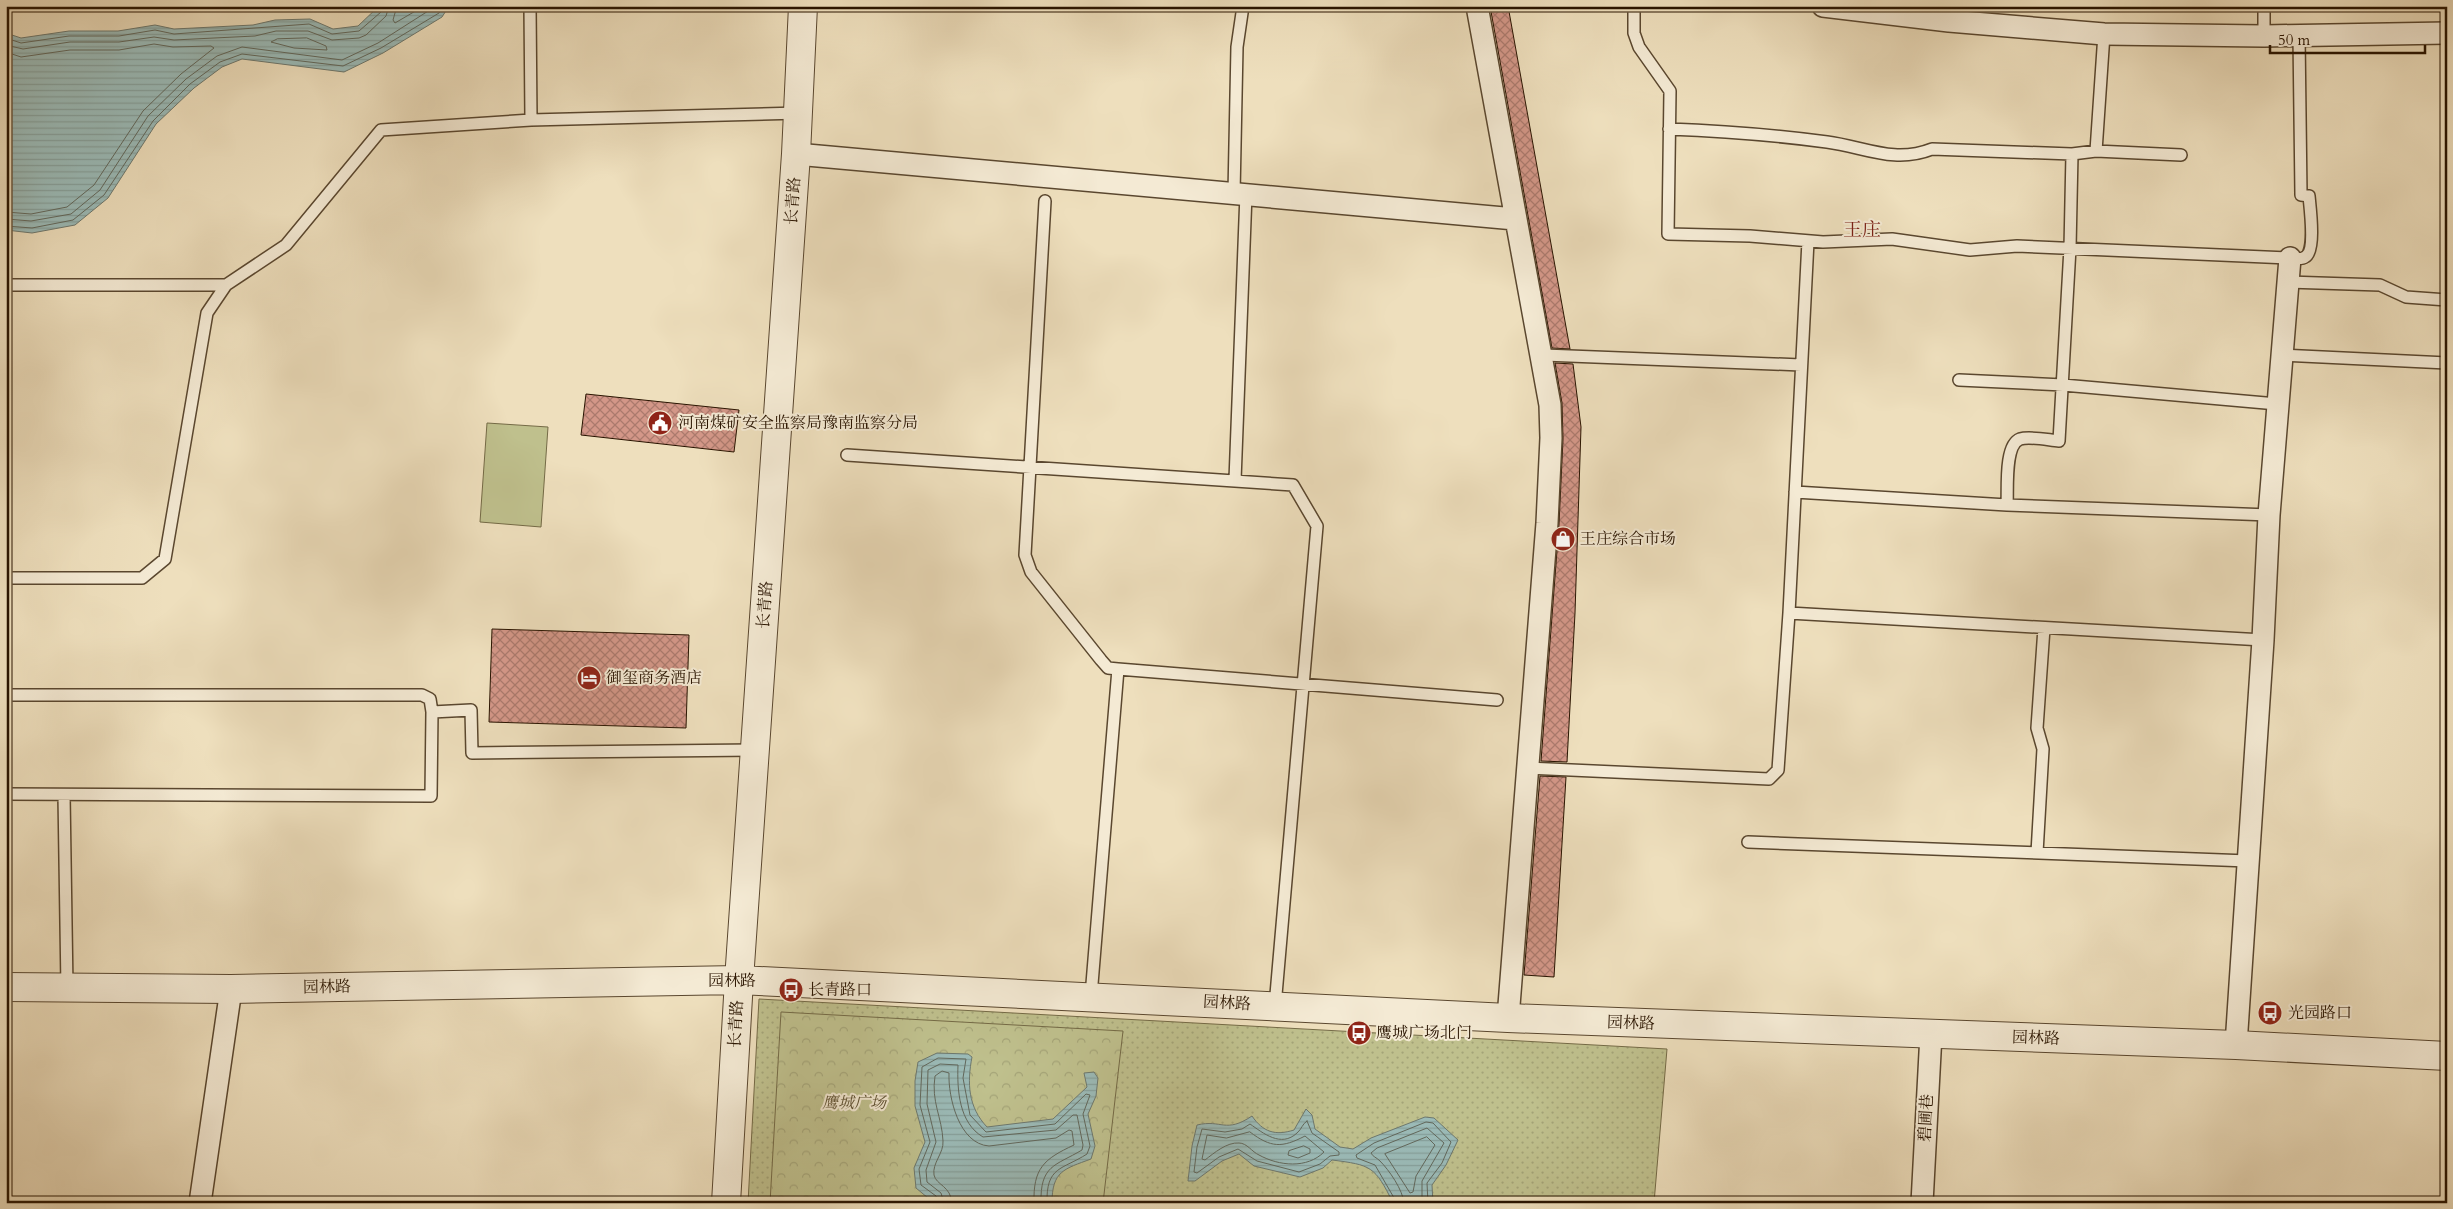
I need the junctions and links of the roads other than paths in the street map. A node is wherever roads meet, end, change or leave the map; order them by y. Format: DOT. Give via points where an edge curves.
graph roads {
  1 [pos="530,6"];
  2 [pos="803,6"];
  3 [pos="1243,6"];
  4 [pos="1477,6"];
  5 [pos="1634,6"];
  6 [pos="1823,6"];
  7 [pos="2264,6"];
  8 [pos="2447,33"];
  9 [pos="2104,34"];
  10 [pos="2264,36"];
  11 [pos="2299,36"];
  12 [pos="799,113"];
  13 [pos="530,120"];
  14 [pos="1669,129"];
  15 [pos="2096,151"];
  16 [pos="796,154"];
  17 [pos="2072,154"];
  18 [pos="2181,155"];
  19 [pos="1240,193"];
  20 [pos="1045,201"];
  21 [pos="1515,219"];
  22 [pos="1808,241"];
  23 [pos="2070,248"];
  24 [pos="2290,258"];
  25 [pos="2288,282"];
  26 [pos="226,285"];
  27 [pos="6,286"];
  28 [pos="2447,300"];
  29 [pos="1544,355"];
  30 [pos="2281,355"];
  31 [pos="2447,363"];
  32 [pos="1802,365"];
  33 [pos="1959,380"];
  34 [pos="2062,385"];
  35 [pos="2277,404"];
  36 [pos="847,455"];
  37 [pos="1030,467"];
  38 [pos="1235,480"];
  39 [pos="1795,492"];
  40 [pos="2007,505"];
  41 [pos="2269,515"];
  42 [pos="6,578"];
  43 [pos="1788,613"];
  44 [pos="2044,628"];
  45 [pos="2263,640"];
  46 [pos="1118,670"];
  47 [pos="1302,685"];
  48 [pos="6,695"];
  49 [pos="1497,700"];
  50 [pos="432,712"];
  51 [pos="755,750"];
  52 [pos="1527,768"];
  53 [pos="6,794"];
  54 [pos="64,794"];
  55 [pos="1748,842"];
  56 [pos="2037,854"];
  57 [pos="2248,861"];
  58 [pos="739,980"];
  59 [pos="6,988"];
  60 [pos="67,988"];
  61 [pos="231,989"];
  62 [pos="1091,996"];
  63 [pos="1275,1006"];
  64 [pos="1508,1018"];
  65 [pos="1931,1034"];
  66 [pos="2236,1045"];
  67 [pos="2447,1056"];
  68 [pos="200,1203"];
  69 [pos="726,1203"];
  70 [pos="1922,1203"];
  1 -- 13 [label="lane"];
  2 -- 12 [label="street, 长青路"];
  3 -- 19 [label="lane" via="1237,47"];
  4 -- 21 [label="street"];
  5 -- 14 [label="lane" via="1634,33 1639,47 1670,91"];
  6 -- 9 [label="street"];
  7 -- 10 [label="lane"];
  8 -- 11 [label="street"];
  9 -- 10 [label="street"];
  9 -- 15 [label="lane"];
  10 -- 11 [label="street"];
  11 -- 24 [label="lane" via="2300,195 2310,196 2312,246 2308,256"];
  12 -- 13 [label="lane"];
  12 -- 16 [label="street, 长青路"];
  13 -- 26 [label="lane" via="382,130 286,245"];
  14 -- 17 [label="lane" via="1734,131 1830,142 1895,155 1916,155 1932,149"];
  14 -- 22 [label="lane" via="1668,234"];
  15 -- 17 [label="lane"];
  15 -- 18 [label="lane"];
  16 -- 19 [label="street"];
  16 -- 51 [label="street, 长青路"];
  17 -- 23 [label="lane"];
  19 -- 21 [label="street"];
  19 -- 38 [label="lane"];
  20 -- 37 [label="lane"];
  21 -- 52 [label="street" via="1550,405 1551,438"];
  22 -- 23 [label="lane" via="1892,238 1970,250 2017,246"];
  22 -- 32 [label="lane"];
  23 -- 24 [label="lane"];
  23 -- 34 [label="lane"];
  24 -- 25 [label="street"];
  25 -- 28 [label="lane" via="2380,285 2406,297"];
  25 -- 30 [label="street"];
  26 -- 27 [label="lane"];
  26 -- 42 [label="lane" via="207,313 165,559 142,578"];
  29 -- 32 [label="lane"];
  30 -- 31 [label="lane"];
  30 -- 35 [label="street"];
  32 -- 39 [label="lane"];
  33 -- 34 [label="lane"];
  34 -- 35 [label="lane"];
  34 -- 40 [label="lane" via="2059,441 2021,439 2009,451"];
  35 -- 41 [label="street"];
  36 -- 37 [label="lane"];
  37 -- 38 [label="lane"];
  37 -- 46 [label="lane" via="1025,555 1031,572 1108,668"];
  38 -- 47 [label="lane" via="1293,485 1317,526"];
  39 -- 40 [label="lane"];
  39 -- 43 [label="lane"];
  40 -- 41 [label="lane"];
  41 -- 45 [label="street"];
  43 -- 44 [label="lane"];
  43 -- 52 [label="lane" via="1778,770 1769,779"];
  44 -- 45 [label="lane"];
  44 -- 56 [label="lane" via="2037,728 2043,749"];
  45 -- 57 [label="street"];
  46 -- 47 [label="lane"];
  46 -- 62 [label="lane"];
  47 -- 49 [label="lane"];
  47 -- 63 [label="lane"];
  48 -- 50 [label="lane" via="422,695 430,699"];
  50 -- 51 [label="lane" via="471,710 472,753"];
  50 -- 54 [label="lane" via="431,796"];
  51 -- 58 [label="street, 长青路"];
  52 -- 64 [label="street"];
  53 -- 54 [label="lane"];
  54 -- 60 [label="lane"];
  55 -- 56 [label="lane"];
  56 -- 57 [label="lane"];
  57 -- 66 [label="street"];
  58 -- 61 [label="street, 园林路"];
  58 -- 62 [label="street, 园林路"];
  58 -- 69 [label="street, 长青路"];
  59 -- 60 [label="street, 园林路"];
  60 -- 61 [label="street, 园林路"];
  61 -- 68 [label="street"];
  62 -- 63 [label="street, 园林路"];
  63 -- 64 [label="street, 园林路"];
  64 -- 65 [label="street, 园林路"];
  65 -- 66 [label="street, 园林路"];
  65 -- 70 [label="street, 碧圃巷"];
  66 -- 67 [label="street, 园林路"];
}
